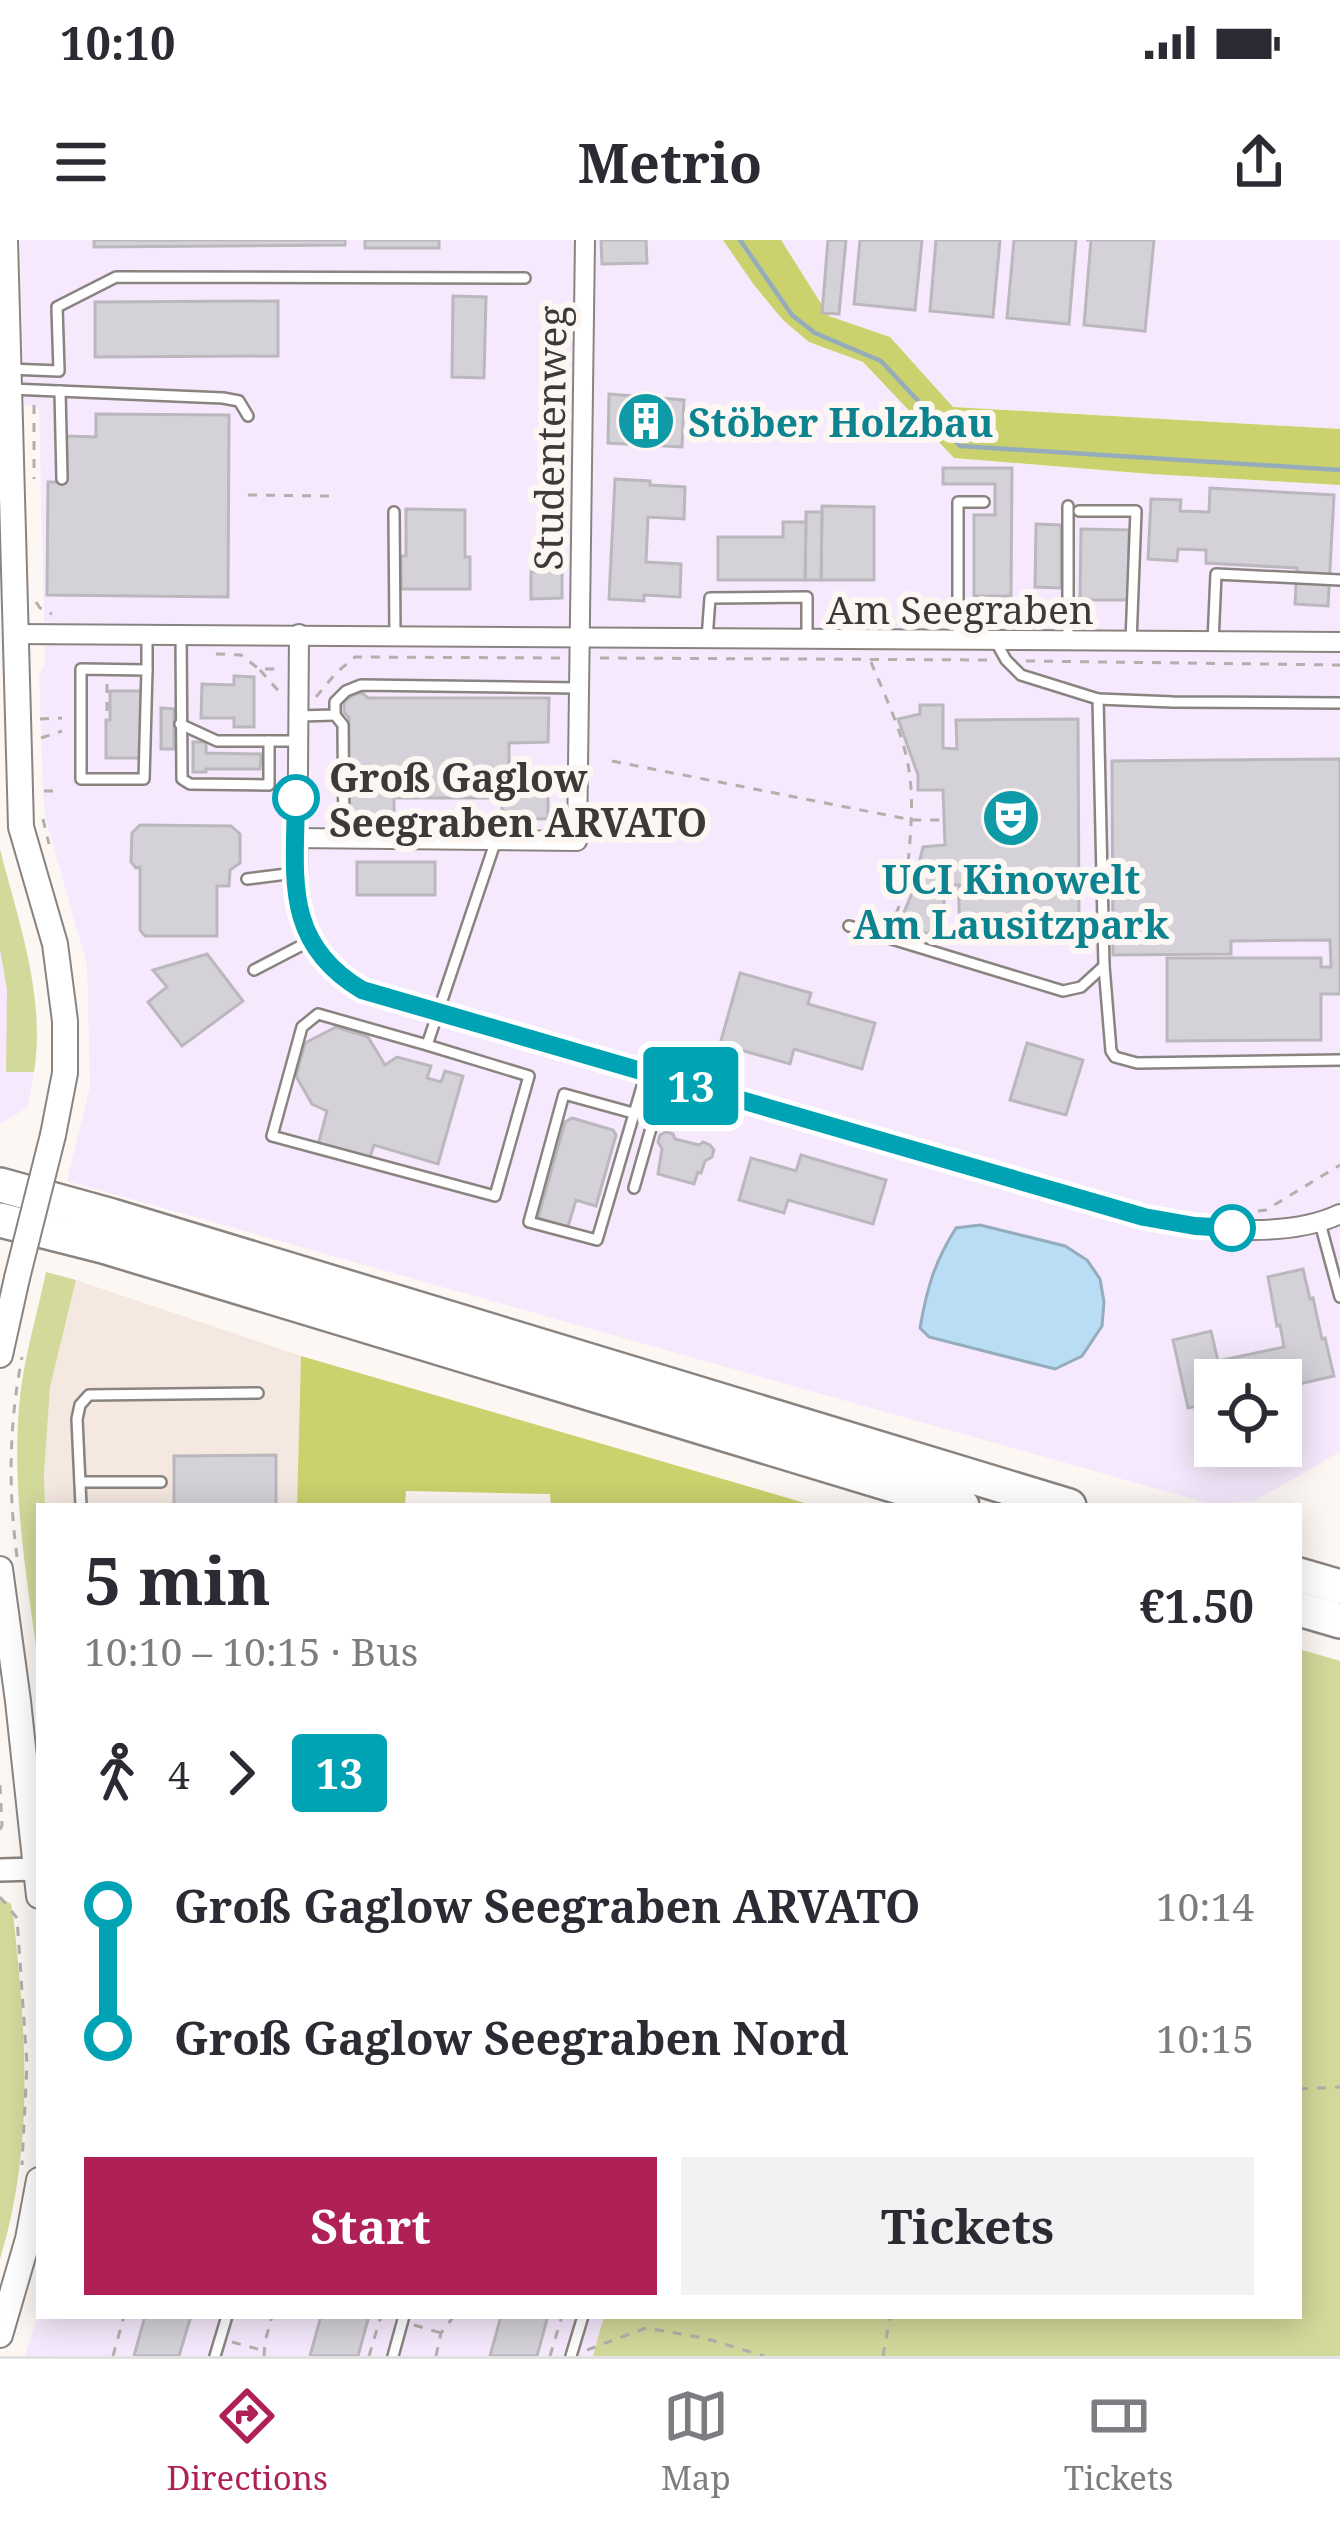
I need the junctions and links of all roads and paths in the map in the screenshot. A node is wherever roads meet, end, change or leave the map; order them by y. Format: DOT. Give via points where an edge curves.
graph roads {
  1 [pos="5,240"];
  2 [pos="585,240"];
  3 [pos="525,278"];
  4 [pos="5,369"];
  5 [pos="60,391"];
  6 [pos="248,416"];
  7 [pos="62,479"];
  8 [pos="248,495"];
  9 [pos="330,496"];
  10 [pos="984,502"];
  11 [pos="394,512"];
  12 [pos="1340,580"];
  13 [pos="7,634"];
  14 [pos="147,634"];
  15 [pos="299,634"];
  16 [pos="395,635"];
  17 [pos="707,638"];
  18 [pos="806,640"];
  19 [pos="958,641"];
  20 [pos="996,642"];
  21 [pos="1068,642"];
  22 [pos="1131,642"];
  23 [pos="1213,642"];
  24 [pos="1340,642"];
  25 [pos="181,643"];
  26 [pos="579,648"];
  27 [pos="1006,660"];
  28 [pos="871,661"];
  29 [pos="1340,665"];
  30 [pos="107,668"];
  31 [pos="259,669"];
  32 [pos="148,670"];
  33 [pos="299,670"];
  34 [pos="578,688"];
  35 [pos="1099,699"];
  36 [pos="1340,703"];
  37 [pos="299,711"];
  38 [pos="335,715"];
  39 [pos="110,717"];
  40 [pos="38,718"];
  41 [pos="62,718"];
  42 [pos="180,724"];
  43 [pos="62,731"];
  44 [pos="39,738"];
  45 [pos="269,741"];
  46 [pos="298,741"];
  47 [pos="612,761"];
  48 [pos="60,790"];
  49 [pos="38,791"];
  50 [pos="912,820"];
  51 [pos="940,820"];
  52 [pos="296,838"];
  53 [pos="344,838"];
  54 [pos="496,840"];
  55 [pos="295,873"];
  56 [pos="247,879"];
  57 [pos="849,926"];
  58 [pos="885,937"];
  59 [pos="310,941"];
  60 [pos="1104,966"];
  61 [pos="254,970"];
  62 [pos="439,1012"];
  63 [pos="428,1045"];
  64 [pos="1340,1060"];
  65 [pos="656,1076"];
  66 [pos="633,1113"];
  67 [pos="1340,1165"];
  68 [pos="0,1185"];
  69 [pos="634,1188"];
  70 [pos="1250,1213"];
  71 [pos="1340,1214"];
  72 [pos="0,1220"];
  73 [pos="1321,1222"];
  74 [pos="1340,1298"];
  75 [pos="25,1341"];
  76 [pos="0,1354"];
  77 [pos="258,1393"];
  78 [pos="80,1482"];
  79 [pos="161,1482"];
  80 [pos="81,1503"];
  81 [pos="952,1503"];
  82 [pos="1059,1503"];
  83 [pos="9,1566"];
  84 [pos="1302,1576"];
  85 [pos="1340,1587"];
  86 [pos="1302,1610"];
  87 [pos="1340,1621"];
  88 [pos="0,1785"];
  89 [pos="1,1826"];
  90 [pos="36,1860"];
  91 [pos="36,1869"];
  92 [pos="0,1870"];
  93 [pos="0,1897"];
  94 [pos="1340,2086"];
  95 [pos="1302,2090"];
  96 [pos="30,2175"];
  97 [pos="34,2239"];
  98 [pos="123,2319"];
  99 [pos="225,2319"];
  100 [pos="271,2319"];
  101 [pos="380,2319"];
  102 [pos="403,2319"];
  103 [pos="452,2319"];
  104 [pos="561,2319"];
  105 [pos="582,2319"];
  106 [pos="889,2319"];
  107 [pos="0,2335"];
  108 [pos="220,2338"];
  109 [pos="265,2354"];
  110 [pos="434,2354"];
  111 [pos="113,2356"];
  112 [pos="215,2356"];
  113 [pos="369,2356"];
  114 [pos="392,2356"];
  115 [pos="550,2356"];
  116 [pos="571,2356"];
  117 [pos="764,2356"];
  118 [pos="883,2356"];
  1 -- 4 [label="main road"];
  2 -- 26 [label="street, Studentenweg"];
  3 -- 4 [label="lane" via="116,278 57,307 58,371"];
  4 -- 5 [label="lane"];
  4 -- 13 [label="main road"];
  5 -- 6 [label="lane" via="224,398 239,401"];
  5 -- 7 [label="lane"];
  8 -- 9 [label="path"];
  10 -- 19 [label="lane" via="958,502"];
  11 -- 16 [label="lane"];
  12 -- 23 [label="lane" via="1216,574"];
  13 -- 14 [label="street, Am Seegraben"];
  13 -- 76 [label="main road, bridge" via="21,827 55,944 64,1073"];
  14 -- 25 [label="street, Am Seegraben"];
  14 -- 32 [label="lane"];
  15 -- 16 [label="street, Am Seegraben"];
  15 -- 25 [label="street, Am Seegraben"];
  15 -- 33 [label="street"];
  16 -- 26 [label="street, Am Seegraben"];
  17 -- 18 [label="street, Am Seegraben"];
  17 -- 18 [label="lane" via="710,598 807,597"];
  17 -- 26 [label="street, Am Seegraben"];
  18 -- 19 [label="street, Am Seegraben"];
  19 -- 20 [label="street, Am Seegraben"];
  20 -- 21 [label="street, Am Seegraben"];
  20 -- 27 [label="lane"];
  21 -- 22 [label="street, Am Seegraben"];
  21 -- 22 [label="lane" via="1074,508 1136,511"];
  22 -- 23 [label="street, Am Seegraben"];
  23 -- 24 [label="street, Am Seegraben"];
  25 -- 31 [label="path" via="241,655"];
  25 -- 42 [label="lane"];
  26 -- 28 [label="path"];
  26 -- 34 [label="street"];
  26 -- 37 [label="path" via="356,657"];
  27 -- 28 [label="path"];
  27 -- 29 [label="path"];
  27 -- 35 [label="lane" via="1022,675"];
  28 -- 50 [label="path" via="910,774"];
  30 -- 32 [label="lane"];
  30 -- 32 [label="lane" via="81,669 81,779 144,779"];
  30 -- 39 [label="path"];
  31 -- 33 [label="path"];
  31 -- 37 [label="path"];
  33 -- 37 [label="street"];
  34 -- 38 [label="lane" via="361,685 335,702"];
  34 -- 54 [label="street" via="578,841"];
  35 -- 36 [label="lane"];
  35 -- 60 [label="lane"];
  37 -- 38 [label="lane"];
  37 -- 46 [label="street"];
  38 -- 53 [label="lane" via="343,725"];
  40 -- 41 [label="path"];
  42 -- 45 [label="lane" via="217,741"];
  42 -- 45 [label="lane" via="180,773 190,784 269,785"];
  43 -- 44 [label="path"];
  45 -- 46 [label="lane"];
  46 -- 52 [label="street"];
  47 -- 50 [label="path"];
  48 -- 49 [label="path"];
  50 -- 51 [label="path"];
  50 -- 58 [label="path" via="901,905"];
  52 -- 53 [label="street"];
  52 -- 55 [label="street"];
  53 -- 54 [label="street"];
  54 -- 62 [label="lane"];
  55 -- 56 [label="lane"];
  55 -- 59 [label="street"];
  57 -- 58 [label="lane"];
  58 -- 60 [label="lane" via="1063,991 1081,988"];
  59 -- 61 [label="lane"];
  59 -- 62 [label="street" via="362,990"];
  60 -- 64 [label="lane" via="1115,1058"];
  62 -- 63 [label="lane"];
  62 -- 65 [label="street"];
  63 -- 63 [label="lane" via="529,1076 495,1196 272,1136 302,1027 318,1014"];
  65 -- 66 [label="lane"];
  65 -- 69 [label="lane"];
  65 -- 73 [label="street" via="1144,1217 1232,1228"];
  66 -- 66 [label="lane" via="596,1240 529,1222 564,1094"];
  67 -- 70 [label="path"];
  68 -- 82 [label="highway"];
  71 -- 73 [label="street"];
  72 -- 81 [label="highway"];
  73 -- 74 [label="lane"];
  75 -- 83 [label="path" via="10,1448"];
  77 -- 78 [label="lane" via="88,1395 77,1419"];
  78 -- 79 [label="lane"];
  78 -- 80 [label="lane"];
  83 -- 90 [label="main road"];
  84 -- 85 [label="highway"];
  86 -- 87 [label="highway"];
  88 -- 89 [label="path"];
  91 -- 92 [label="street"];
  93 -- 96 [label="path" via="17,1918"];
  94 -- 95 [label="path"];
  96 -- 97 [label="main road"];
  97 -- 107 [label="main road"];
  98 -- 111 [label="path"];
  99 -- 108 [label="lane"];
  100 -- 109 [label="path"];
  101 -- 113 [label="path"];
  102 -- 114 [label="lane"];
  103 -- 110 [label="path"];
  104 -- 115 [label="path"];
  105 -- 116 [label="lane"];
  106 -- 118 [label="path"];
  108 -- 109 [label="path"];
  108 -- 112 [label="lane"];
  116 -- 117 [label="path" via="646,2328"];
}
